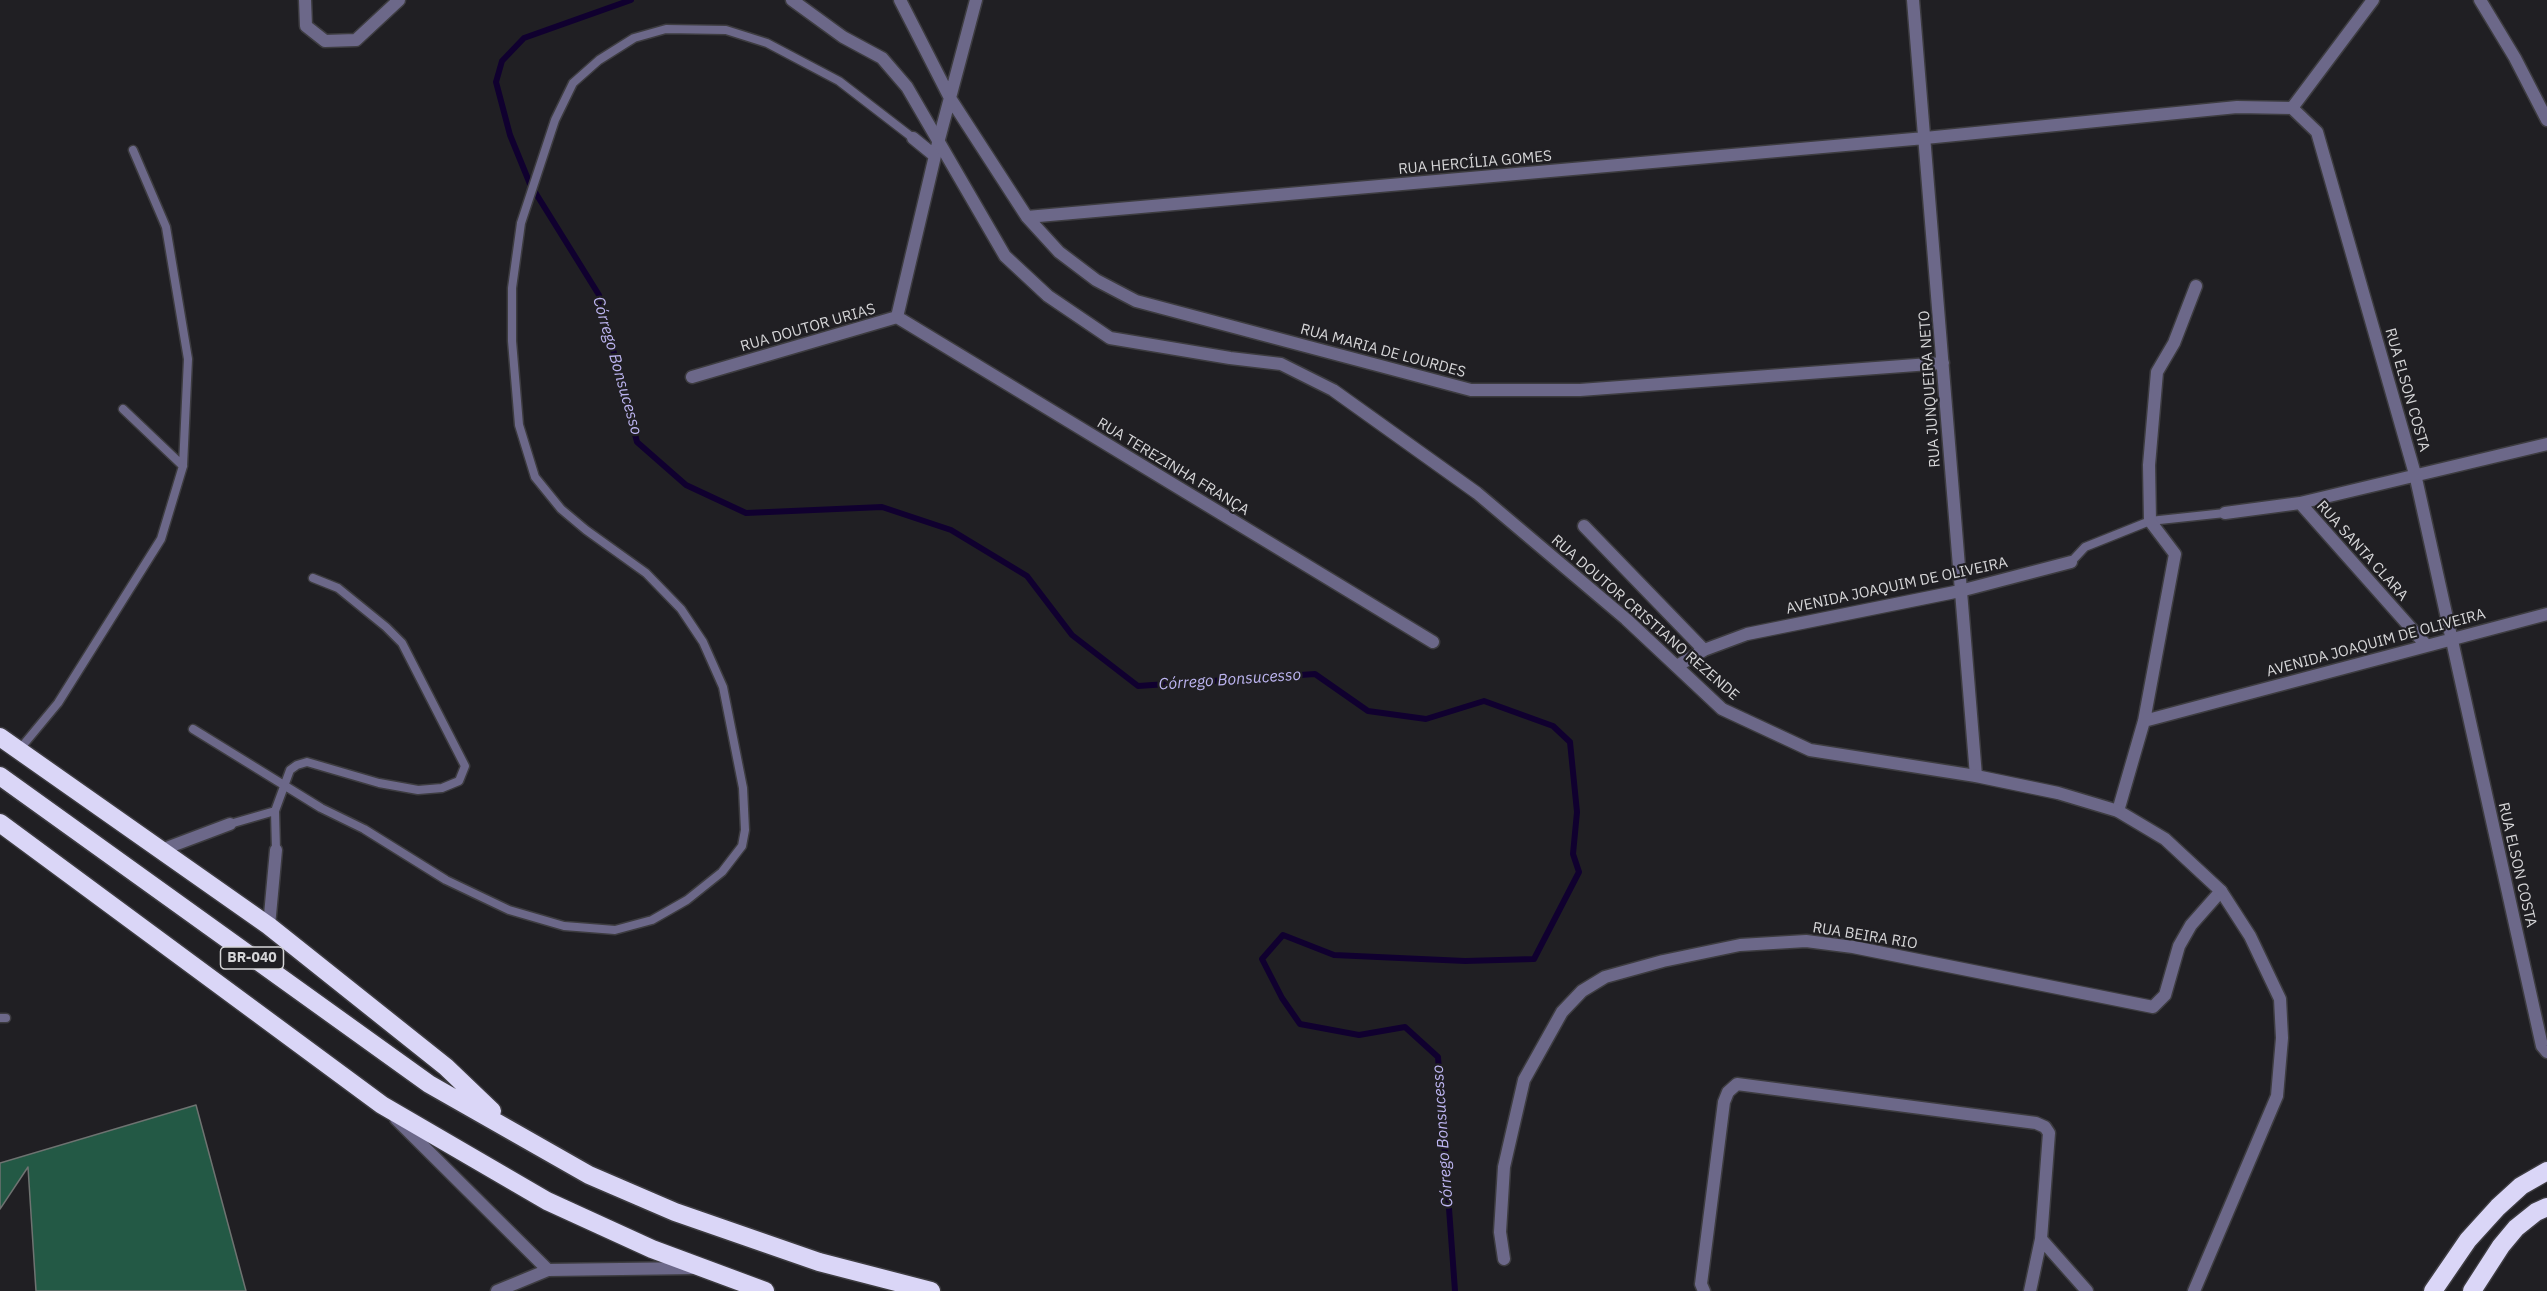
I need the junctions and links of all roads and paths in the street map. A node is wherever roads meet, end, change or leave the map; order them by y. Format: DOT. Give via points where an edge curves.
graph roads {
  1 [pos="305,0"];
  2 [pos="399,0"];
  3 [pos="792,0"];
  4 [pos="900,0"];
  5 [pos="976,0"];
  6 [pos="1913,0"];
  7 [pos="2373,0"];
  8 [pos="2480,0"];
  9 [pos="950,98"];
  10 [pos="2292,108"];
  11 [pos="2547,120"];
  12 [pos="913,138"];
  13 [pos="1925,138"];
  14 [pos="938,143"];
  15 [pos="133,150"];
  16 [pos="935,156"];
  17 [pos="1027,217"];
  18 [pos="2196,286"];
  19 [pos="897,317"];
  20 [pos="1943,363"];
  21 [pos="692,377"];
  22 [pos="123,409"];
  23 [pos="2547,444"];
  24 [pos="183,466"];
  25 [pos="2415,474"];
  26 [pos="2300,503"];
  27 [pos="2225,513"];
  28 [pos="2150,521"];
  29 [pos="1584,526"];
  30 [pos="2071,562"];
  31 [pos="313,578"];
  32 [pos="1960,591"];
  33 [pos="2547,614"];
  34 [pos="2451,639"];
  35 [pos="1433,642"];
  36 [pos="2426,645"];
  37 [pos="1704,650"];
  38 [pos="1677,666"];
  39 [pos="2144,721"];
  40 [pos="193,729"];
  41 [pos="0,737"];
  42 [pos="19,750"];
  43 [pos="0,776"];
  44 [pos="1976,776"];
  45 [pos="284,784"];
  46 [pos="275,811"];
  47 [pos="2118,811"];
  48 [pos="0,823"];
  49 [pos="230,824"];
  50 [pos="161,850"];
  51 [pos="276,850"];
  52 [pos="2221,891"];
  53 [pos="268,926"];
  54 [pos="2547,1052"];
  55 [pos="382,1105"];
  56 [pos="510,1129"];
  57 [pos="2547,1171"];
  58 [pos="2547,1207"];
  59 [pos="2041,1239"];
  60 [pos="1503,1259"];
  61 [pos="702,1268"];
  62 [pos="548,1270"];
  63 [pos="497,1291"];
  64 [pos="765,1291"];
  65 [pos="931,1291"];
  66 [pos="1704,1291"];
  67 [pos="2030,1291"];
  68 [pos="2087,1291"];
  69 [pos="2194,1291"];
  70 [pos="2433,1291"];
  71 [pos="2472,1291"];
  1 -- 2 [label="street" via="306,26 325,41 356,40"];
  3 -- 14 [label="street, RUA DOUTOR CRISTIANO REZENDE" via="843,37 882,58 907,87"];
  4 -- 9 [label="street, RUA MARIA DE LOURDES"];
  5 -- 9 [label="street, RUA DOUTOR URIAS"];
  6 -- 13 [label="street, RUA JUNQUEIRA NETO"];
  7 -- 10 [label="street"];
  8 -- 11 [label="street"];
  9 -- 14 [label="street, RUA DOUTOR URIAS"];
  9 -- 17 [label="street, RUA MARIA DE LOURDES"];
  10 -- 13 [label="street" via="2237,107"];
  10 -- 25 [label="street, RUA ELSON COSTA" via="2318,132"];
  12 -- 16 [label="street"];
  12 -- 45 [label="lane" via="839,81 767,43 726,30 666,29 634,38 599,60 573,83 555,120 521,223 512,288 512,341 519,425 535,477 561,509 646,573 681,609 703,642 723,687 743,788 742,846 722,872 687,900 652,920 615,930 564,926 509,910 446,880"];
  13 -- 17 [label="street, RUA HERCÍLIA GOMES"];
  13 -- 20 [label="street, RUA JUNQUEIRA NETO"];
  14 -- 16 [label="street, RUA DOUTOR URIAS"];
  14 -- 38 [label="street, RUA DOUTOR CRISTIANO REZENDE" via="1005,256 1048,296 1110,338 1281,364 1333,390 1477,493"];
  15 -- 24 [label="lane" via="166,227 188,358"];
  16 -- 19 [label="street, RUA DOUTOR URIAS"];
  17 -- 20 [label="street, RUA MARIA DE LOURDES" via="1059,252 1096,280 1136,301 1471,390 1580,390"];
  18 -- 28 [label="street" via="2174,343 2157,372 2149,465"];
  19 -- 21 [label="street, RUA DOUTOR URIAS"];
  19 -- 35 [label="street, RUA TEREZINHA FRANÇA"];
  20 -- 32 [label="street, RUA JUNQUEIRA NETO"];
  22 -- 24 [label="lane"];
  23 -- 25 [label="street, AVENIDA JOAQUIM DE OLIVEIRA"];
  24 -- 42 [label="lane" via="161,539 58,703"];
  25 -- 26 [label="street, AVENIDA JOAQUIM DE OLIVEIRA"];
  25 -- 34 [label="street, RUA ELSON COSTA"];
  26 -- 27 [label="street, AVENIDA JOAQUIM DE OLIVEIRA"];
  26 -- 36 [label="street, RUA SANTA CLARA"];
  27 -- 28 [label="lane, AVENIDA JOAQUIM DE OLIVEIRA"];
  28 -- 30 [label="lane, AVENIDA JOAQUIM DE OLIVEIRA" via="2085,547"];
  28 -- 39 [label="street" via="2175,554"];
  29 -- 37 [label="street"];
  30 -- 32 [label="street, AVENIDA JOAQUIM DE OLIVEIRA"];
  31 -- 45 [label="lane" via="338,588 402,643 465,766 459,781 442,788 418,790 307,762 290,770"];
  32 -- 37 [label="street, AVENIDA JOAQUIM DE OLIVEIRA" via="1746,633"];
  32 -- 44 [label="street, RUA JUNQUEIRA NETO"];
  33 -- 34 [label="street, AVENIDA JOAQUIM DE OLIVEIRA"];
  34 -- 36 [label="street, AVENIDA JOAQUIM DE OLIVEIRA"];
  34 -- 54 [label="street, RUA ELSON COSTA" via="2542,1046"];
  36 -- 39 [label="street, AVENIDA JOAQUIM DE OLIVEIRA"];
  37 -- 38 [label="street, AVENIDA JOAQUIM DE OLIVEIRA"];
  38 -- 44 [label="street, RUA DOUTOR CRISTIANO REZENDE" via="1722,709 1810,750"];
  39 -- 47 [label="street"];
  40 -- 45 [label="lane"];
  41 -- 42 [label="highway"];
  42 -- 50 [label="highway"];
  43 -- 56 [label="highway, BR-040" via="429,1084"];
  44 -- 47 [label="street, RUA DOUTOR CRISTIANO REZENDE" via="2058,793"];
  45 -- 46 [label="lane"];
  46 -- 49 [label="lane"];
  46 -- 51 [label="lane"];
  47 -- 52 [label="street, RUA DOUTOR CRISTIANO REZENDE" via="2165,839"];
  48 -- 55 [label="highway, BR-040"];
  49 -- 50 [label="street"];
  50 -- 53 [label="highway"];
  51 -- 53 [label="street"];
  52 -- 60 [label="street, RUA BEIRA RIO" via="2179,946 2164,995 2153,1007 1806,941 1740,945 1605,977 1582,991 1562,1012 1524,1080 1504,1167 1500,1232"];
  52 -- 69 [label="street, RUA DOUTOR CRISTIANO REZENDE" via="2250,936 2280,999 2282,1038 2277,1095"];
  53 -- 56 [label="highway" via="446,1067"];
  55 -- 61 [label="highway, BR-040" via="548,1201"];
  55 -- 62 [label="street"];
  56 -- 65 [label="highway, BR-040" via="590,1175 675,1212 819,1262"];
  57 -- 70 [label="highway" via="2498,1207 2468,1240"];
  58 -- 71 [label="highway" via="2516,1228"];
  59 -- 66 [label="street" via="2049,1133 2045,1127 1737,1084 1724,1102 1701,1284"];
  59 -- 67 [label="street"];
  59 -- 68 [label="street"];
  61 -- 62 [label="street"];
  61 -- 64 [label="highway, BR-040"];
  62 -- 63 [label="street"];
}
